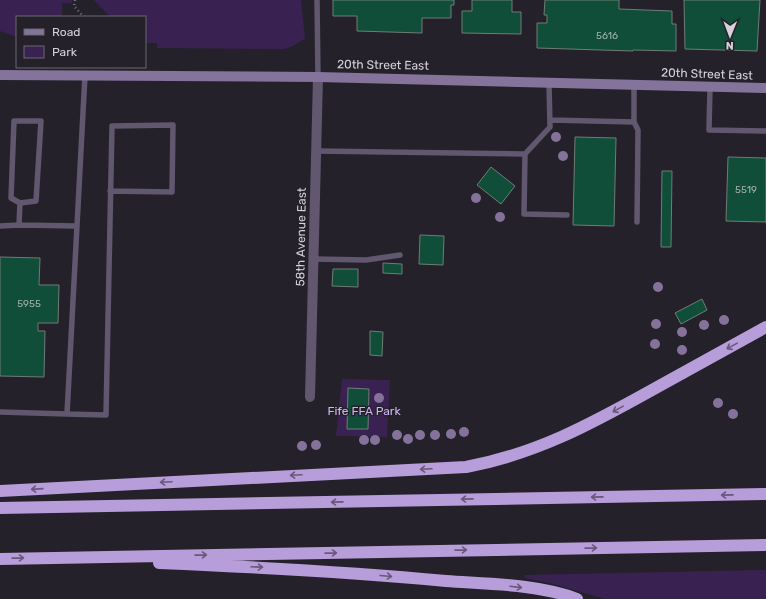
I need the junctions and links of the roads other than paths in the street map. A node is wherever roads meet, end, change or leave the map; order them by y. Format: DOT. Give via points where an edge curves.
graph roads {
  1 [pos="317,0"];
  2 [pos="0,75"];
  3 [pos="84,75"];
  4 [pos="318,77"];
  5 [pos="549,83"];
  6 [pos="634,85"];
  7 [pos="710,87"];
  8 [pos="766,88"];
  9 [pos="550,120"];
  10 [pos="634,122"];
  11 [pos="766,131"];
  12 [pos="316,151"];
  13 [pos="525,154"];
  14 [pos="110,191"];
  15 [pos="20,203"];
  16 [pos="567,215"];
  17 [pos="637,222"];
  18 [pos="19,225"];
  19 [pos="0,226"];
  20 [pos="76,226"];
  21 [pos="400,255"];
  22 [pos="314,260"];
  23 [pos="766,327"];
  24 [pos="310,397"];
  25 [pos="0,412"];
  26 [pos="67,414"];
  27 [pos="0,491"];
  28 [pos="766,494"];
  29 [pos="0,508"];
  30 [pos="766,545"];
  31 [pos="36,558"];
  32 [pos="0,559"];
  33 [pos="577,599"];
  1 -- 4 [label="lane"];
  2 -- 3 [label="main road, 20th Street East"];
  3 -- 4 [label="main road, 20th Street East"];
  3 -- 20 [label="lane"];
  4 -- 5 [label="main road, 20th Street East"];
  4 -- 12 [label="street, 58th Avenue East"];
  5 -- 6 [label="main road, 20th Street East"];
  5 -- 9 [label="lane"];
  6 -- 7 [label="main road, 20th Street East"];
  6 -- 10 [label="lane"];
  7 -- 8 [label="main road, 20th Street East"];
  7 -- 11 [label="lane" via="709,130"];
  9 -- 10 [label="lane"];
  9 -- 13 [label="lane" via="550,127"];
  10 -- 17 [label="lane" via="638,130"];
  12 -- 13 [label="lane"];
  12 -- 22 [label="street, 58th Avenue East"];
  13 -- 16 [label="lane" via="524,214"];
  14 -- 14 [label="lane" via="112,126 173,125 172,192"];
  14 -- 26 [label="lane" via="106,415"];
  15 -- 15 [label="lane" via="11,198 14,121 41,120 36,201"];
  15 -- 18 [label="lane"];
  18 -- 19 [label="lane"];
  18 -- 20 [label="lane"];
  20 -- 26 [label="lane"];
  21 -- 22 [label="lane" via="366,260"];
  22 -- 24 [label="street, 58th Avenue East"];
  23 -- 27 [label="highway, one-way" via="592,424 543,446 493,462 466,467"];
  25 -- 26 [label="lane"];
  28 -- 29 [label="highway, one-way"];
  31 -- 30 [label="highway, one-way"];
  32 -- 31 [label="highway, one-way"];
  31 -- 33 [label="highway, one-way" via="334,571 545,590"];
}
